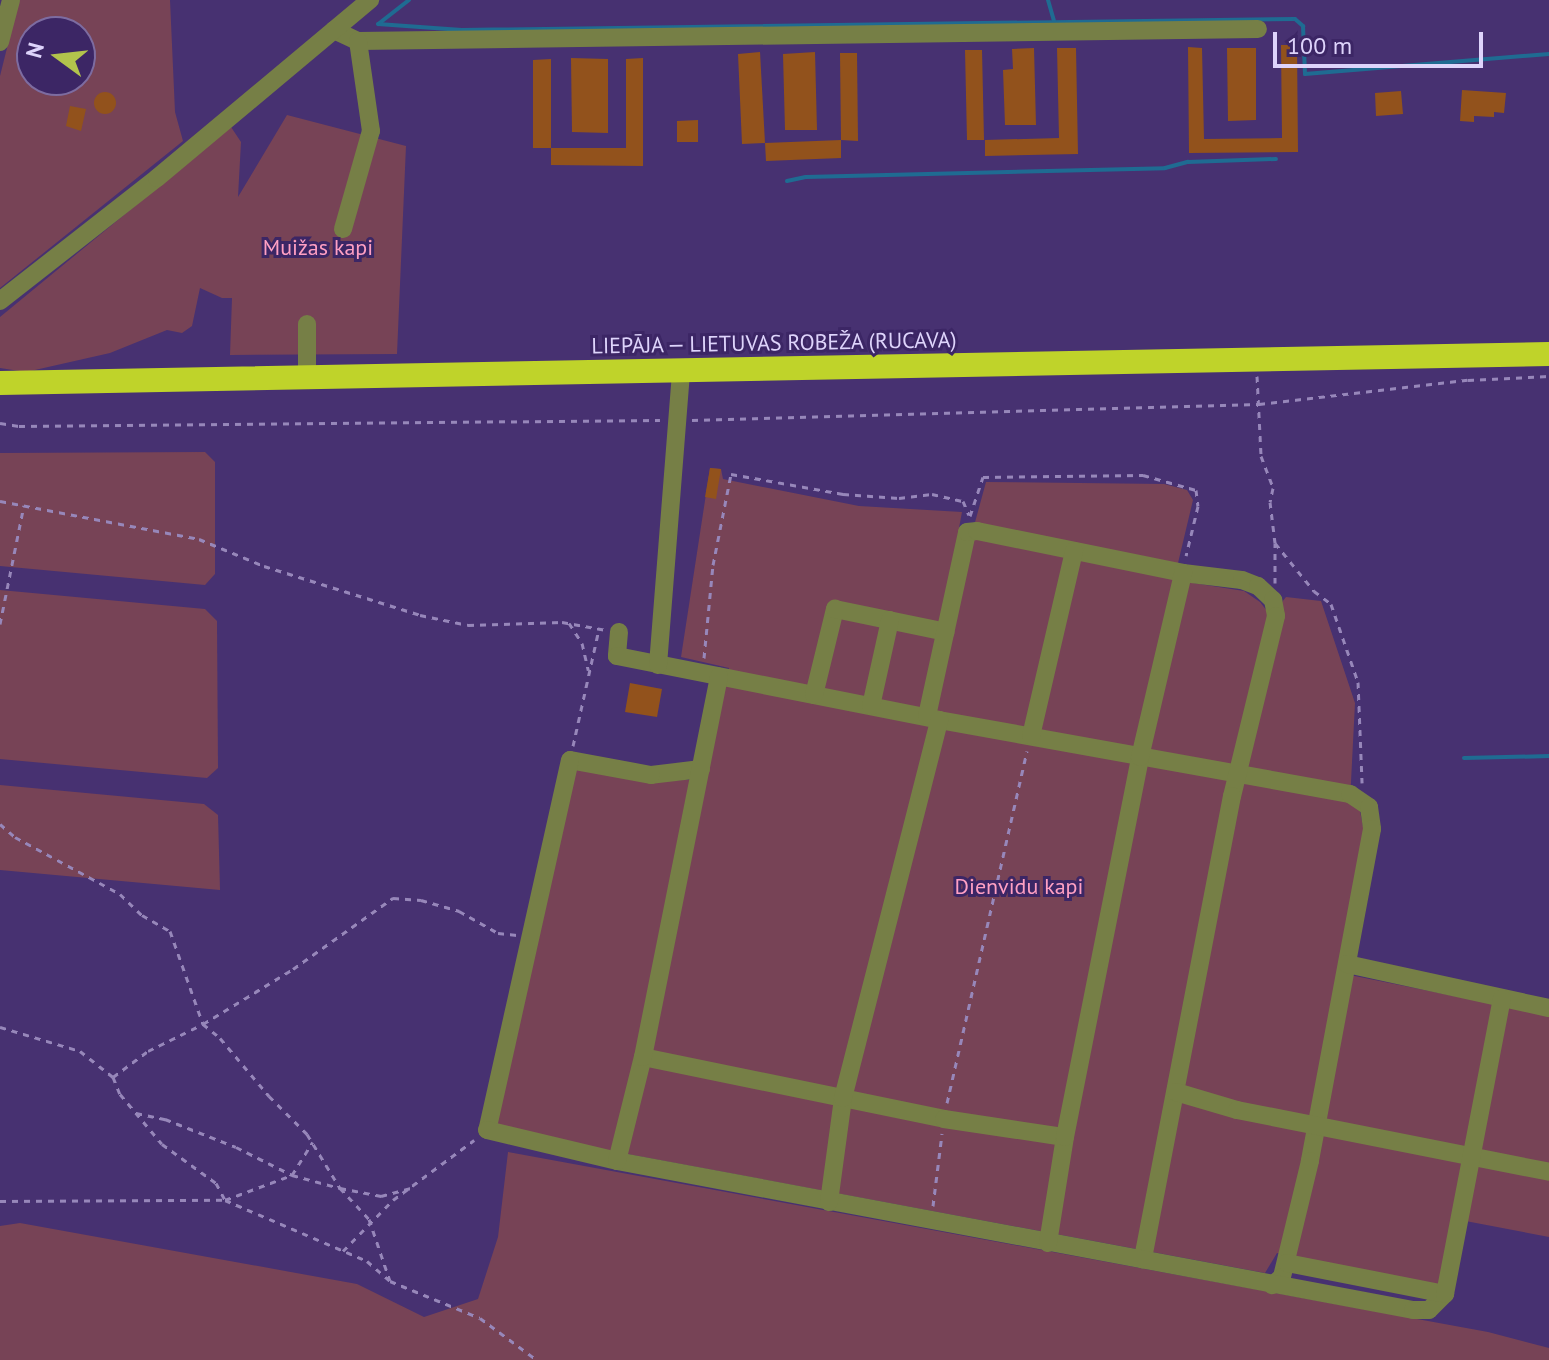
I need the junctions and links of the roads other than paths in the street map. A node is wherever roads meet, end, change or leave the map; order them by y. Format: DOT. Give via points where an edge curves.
graph roads {
  1 [pos="11,0"];
  2 [pos="370,0"];
  3 [pos="1258,29"];
  4 [pos="334,30"];
  5 [pos="358,41"];
  6 [pos="0,42"];
  7 [pos="343,229"];
  8 [pos="0,301"];
  9 [pos="307,324"];
  10 [pos="1549,354"];
  11 [pos="681,371"];
  12 [pos="307,378"];
  13 [pos="0,383"];
  14 [pos="1074,551"];
  15 [pos="1183,573"];
  16 [pos="890,620"];
  17 [pos="619,632"];
  18 [pos="946,632"];
  19 [pos="658,665"];
  20 [pos="711,675"];
  21 [pos="814,695"];
  22 [pos="871,706"];
  23 [pos="933,718"];
  24 [pos="1031,736"];
  25 [pos="1140,757"];
  26 [pos="701,769"];
  27 [pos="1238,774"];
  28 [pos="1347,964"];
  29 [pos="1502,998"];
  30 [pos="1549,1008"];
  31 [pos="643,1057"];
  32 [pos="1176,1092"];
  33 [pos="843,1098"];
  34 [pos="1317,1126"];
  35 [pos="1065,1137"];
  36 [pos="1473,1157"];
  37 [pos="617,1161"];
  38 [pos="1549,1172"];
  39 [pos="829,1202"];
  40 [pos="1048,1243"];
  41 [pos="1143,1260"];
  42 [pos="1287,1263"];
  43 [pos="1272,1285"];
  44 [pos="1445,1294"];
  1 -- 6 [label="street"];
  2 -- 4 [label="street"];
  3 -- 5 [label="street"];
  4 -- 5 [label="street"];
  4 -- 8 [label="street"];
  5 -- 7 [label="street" via="371,131"];
  9 -- 12 [label="street"];
  10 -- 11 [label="highway, LIEPĀJA — LIETUVAS ROBEŽA (RUCAVA)"];
  11 -- 12 [label="highway, LIEPĀJA — LIETUVAS ROBEŽA (RUCAVA)"];
  11 -- 19 [label="street"];
  12 -- 13 [label="highway, LIEPĀJA — LIETUVAS ROBEŽA (RUCAVA)"];
  14 -- 15 [label="street"];
  14 -- 18 [label="street" via="967,532"];
  14 -- 24 [label="street"];
  15 -- 25 [label="street"];
  15 -- 27 [label="street" via="1242,580 1273,600 1276,616"];
  16 -- 18 [label="street"];
  16 -- 21 [label="street" via="835,609"];
  16 -- 22 [label="street"];
  17 -- 19 [label="street" via="617,656"];
  18 -- 23 [label="street"];
  19 -- 20 [label="street"];
  20 -- 21 [label="street"];
  20 -- 26 [label="street"];
  21 -- 22 [label="street"];
  22 -- 23 [label="street"];
  23 -- 24 [label="street"];
  23 -- 33 [label="street"];
  24 -- 25 [label="street"];
  25 -- 27 [label="street"];
  25 -- 35 [label="street"];
  26 -- 31 [label="street"];
  26 -- 37 [label="street" via="651,775 570,760 487,1130"];
  27 -- 28 [label="street" via="1350,794 1369,807 1372,829"];
  27 -- 32 [label="street"];
  28 -- 29 [label="street"];
  28 -- 34 [label="street"];
  29 -- 30 [label="street"];
  29 -- 36 [label="street"];
  31 -- 33 [label="street"];
  31 -- 37 [label="street"];
  32 -- 34 [label="street"];
  32 -- 41 [label="street"];
  33 -- 35 [label="street"];
  33 -- 39 [label="street"];
  34 -- 36 [label="street"];
  34 -- 42 [label="street"];
  35 -- 40 [label="street"];
  36 -- 38 [label="street"];
  36 -- 44 [label="street"];
  37 -- 39 [label="street"];
  39 -- 40 [label="street"];
  40 -- 41 [label="street"];
  41 -- 43 [label="street"];
  42 -- 43 [label="street"];
  42 -- 44 [label="street"];
  43 -- 44 [label="street" via="1413,1310 1429,1310"];
}
